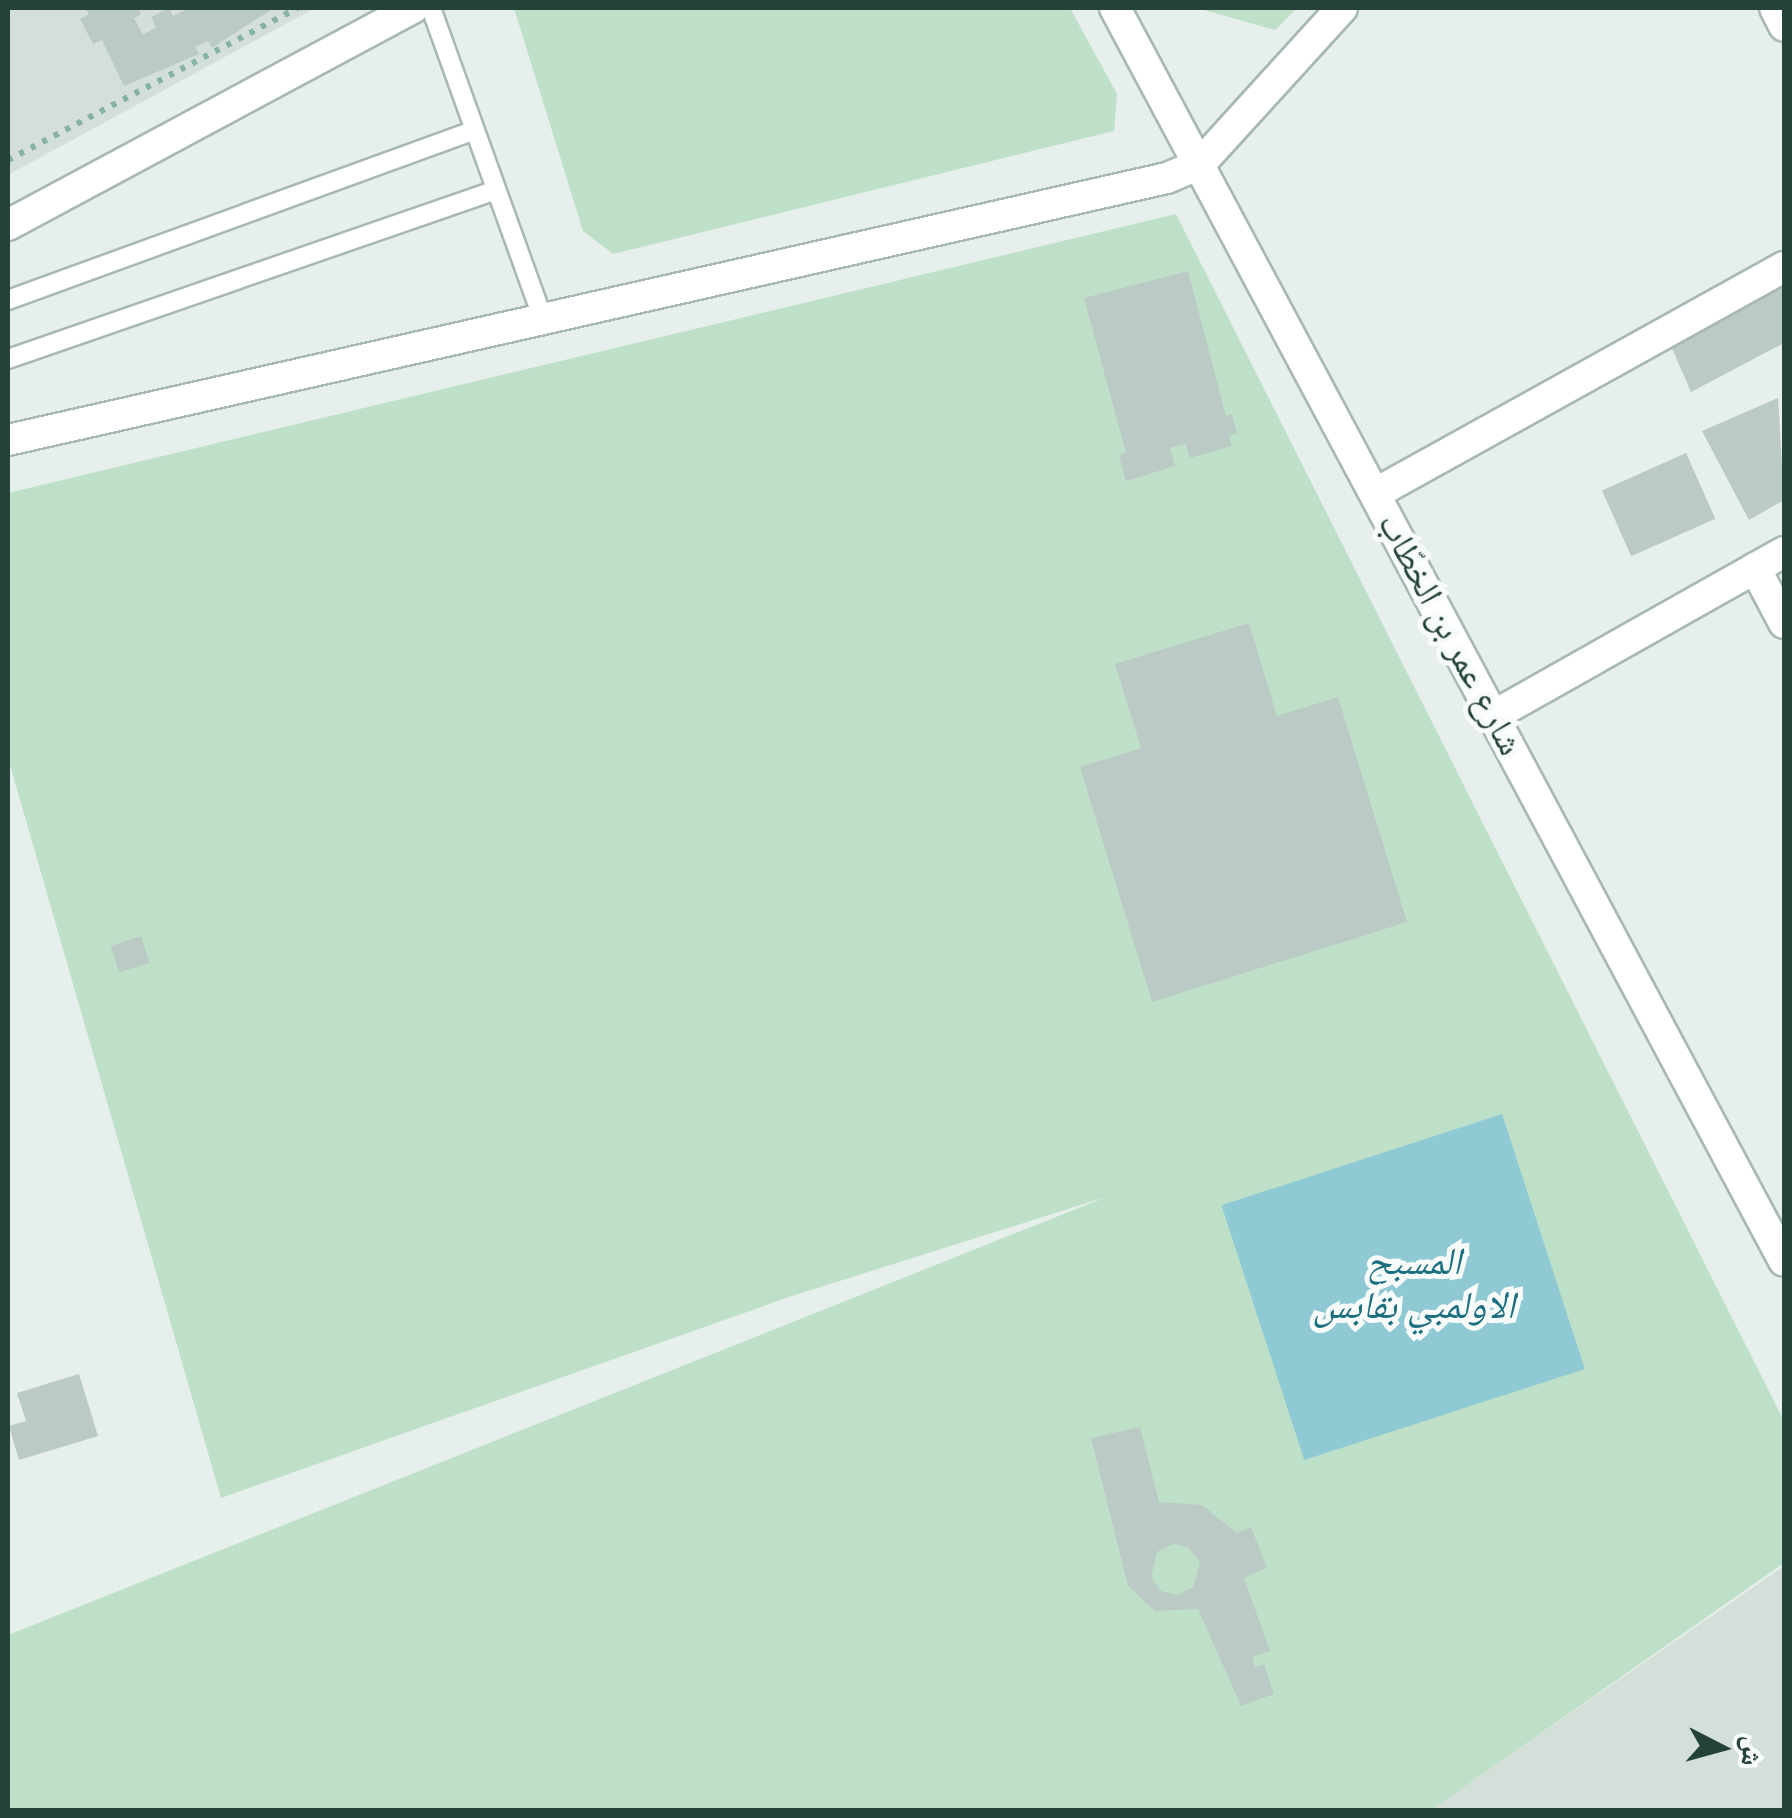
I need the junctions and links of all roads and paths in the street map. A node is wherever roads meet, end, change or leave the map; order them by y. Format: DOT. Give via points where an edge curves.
graph roads {
  1 [pos="298,8"];
  2 [pos="412,8"];
  3 [pos="430,8"];
  4 [pos="1115,8"];
  5 [pos="1342,8"];
  6 [pos="1775,8"];
  7 [pos="1784,26"];
  8 [pos="474,130"];
  9 [pos="8,160"];
  10 [pos="1200,164"];
  11 [pos="496,190"];
  12 [pos="8,225"];
  13 [pos="1784,267"];
  14 [pos="8,300"];
  15 [pos="542,317"];
  16 [pos="8,360"];
  17 [pos="8,440"];
  18 [pos="1376,493"];
  19 [pos="1784,552"];
  20 [pos="1755,568"];
  21 [pos="1784,623"];
  22 [pos="1493,716"];
  23 [pos="1784,1261"];
  1 -- 9 [label="path"];
  2 -- 12 [label="street"];
  3 -- 8 [label="lane"];
  4 -- 10 [label="street, شارع عمر بن الخطّاب"];
  5 -- 10 [label="street"];
  6 -- 7 [label="street"];
  8 -- 11 [label="lane"];
  8 -- 14 [label="lane"];
  10 -- 15 [label="street" via="1167,178"];
  10 -- 18 [label="street, شارع عمر بن الخطّاب"];
  11 -- 15 [label="lane"];
  11 -- 16 [label="lane"];
  13 -- 18 [label="street"];
  15 -- 17 [label="street"];
  18 -- 22 [label="street, شارع عمر بن الخطّاب"];
  19 -- 20 [label="street"];
  20 -- 21 [label="street"];
  20 -- 22 [label="street"];
  22 -- 23 [label="street, شارع عمر بن الخطّاب"];
}
